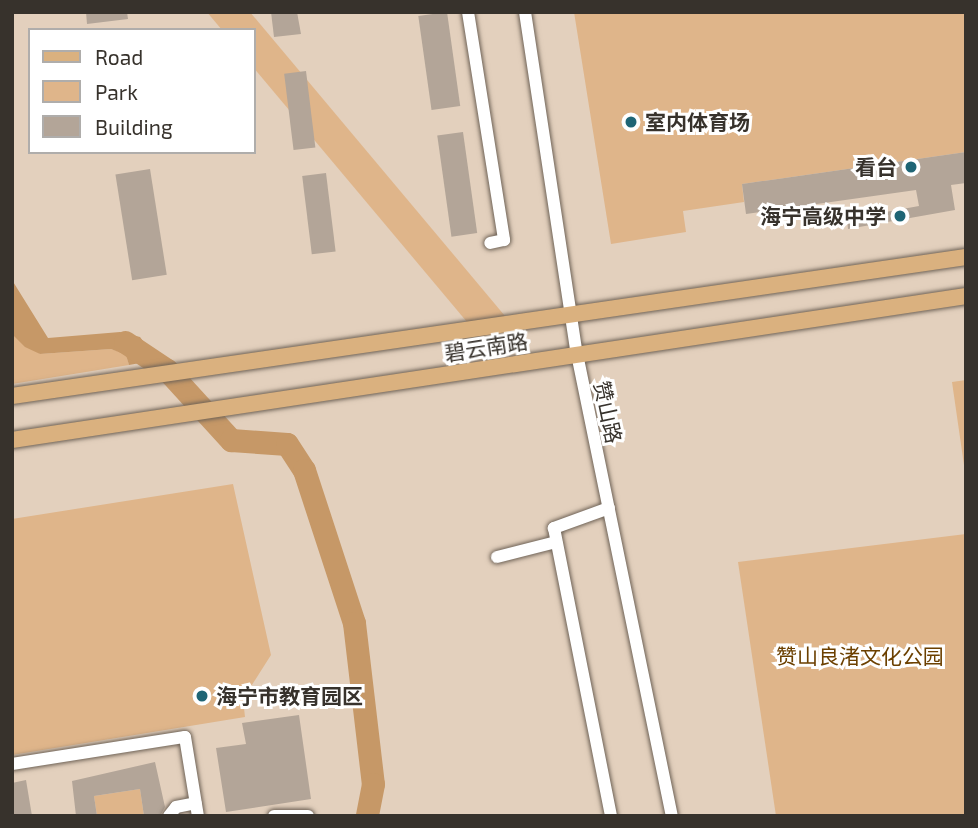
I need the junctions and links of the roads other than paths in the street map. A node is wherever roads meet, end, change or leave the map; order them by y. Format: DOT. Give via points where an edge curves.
graph roads {
  1 [pos="468,12"];
  2 [pos="525,12"];
  3 [pos="490,243"];
  4 [pos="966,257"];
  5 [pos="966,296"];
  6 [pos="570,315"];
  7 [pos="577,354"];
  8 [pos="12,396"];
  9 [pos="12,440"];
  10 [pos="609,508"];
  11 [pos="556,542"];
  12 [pos="497,557"];
  13 [pos="12,764"];
  14 [pos="197,809"];
  15 [pos="169,816"];
  16 [pos="274,816"];
  17 [pos="308,816"];
  18 [pos="611,816"];
  19 [pos="672,816"];
  1 -- 3 [label="street" via="504,240"];
  2 -- 6 [label="street, 赞山路"];
  4 -- 6 [label="main road, 碧云南路"];
  5 -- 7 [label="main road, 碧云南路"];
  6 -- 7 [label="street, 赞山路"];
  6 -- 8 [label="main road, 碧云南路" via="217,362"];
  7 -- 9 [label="main road, 碧云南路"];
  7 -- 10 [label="street, 赞山路"];
  10 -- 11 [label="street" via="554,528"];
  10 -- 19 [label="street, 赞山路"];
  11 -- 12 [label="street"];
  11 -- 18 [label="street"];
  13 -- 14 [label="street" via="185,737"];
  14 -- 15 [label="street" via="176,807"];
  16 -- 17 [label="street"];
}
